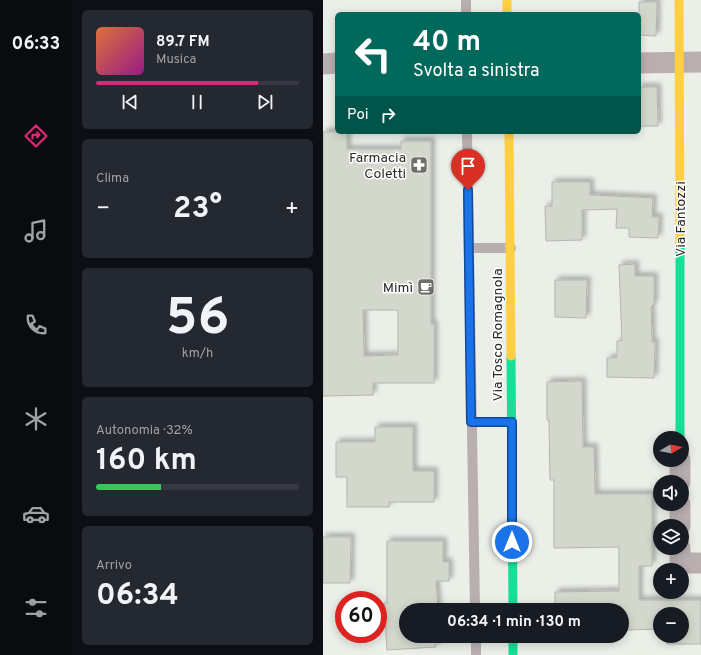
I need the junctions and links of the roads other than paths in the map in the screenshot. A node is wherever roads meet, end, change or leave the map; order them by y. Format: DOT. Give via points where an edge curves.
graph roads {
  1 [pos="466,0"];
  2 [pos="507,0"];
  3 [pos="679,0"];
  4 [pos="466,12"];
  5 [pos="507,12"];
  6 [pos="701,62"];
  7 [pos="335,63"];
  8 [pos="641,63"];
  9 [pos="680,63"];
  10 [pos="323,64"];
  11 [pos="467,134"];
  12 [pos="509,134"];
  13 [pos="469,248"];
  14 [pos="511,248"];
  15 [pos="471,422"];
  16 [pos="512,422"];
  17 [pos="680,431"];
  18 [pos="680,555"];
  19 [pos="701,563"];
  20 [pos="475,603"];
  21 [pos="513,603"];
  22 [pos="476,643"];
  23 [pos="513,643"];
  24 [pos="476,655"];
  25 [pos="513,655"];
  1 -- 4 [label="lane"];
  2 -- 5 [label="main road"];
  3 -- 9 [label="main road, Via Fantozzi"];
  6 -- 9 [label="street"];
  7 -- 10 [label="street"];
  8 -- 9 [label="street"];
  9 -- 17 [label="main road, Via Fantozzi"];
  11 -- 13 [label="lane"];
  12 -- 14 [label="main road, Via Tosco Romagnola"];
  13 -- 14 [label="lane"];
  13 -- 15 [label="lane"];
  14 -- 16 [label="main road, Via Tosco Romagnola"];
  15 -- 16 [label="lane"];
  15 -- 20 [label="lane"];
  16 -- 21 [label="main road, Via Tosco Romagnola"];
  18 -- 19 [label="street" via="680,563"];
  22 -- 24 [label="lane"];
  23 -- 25 [label="main road"];
}
